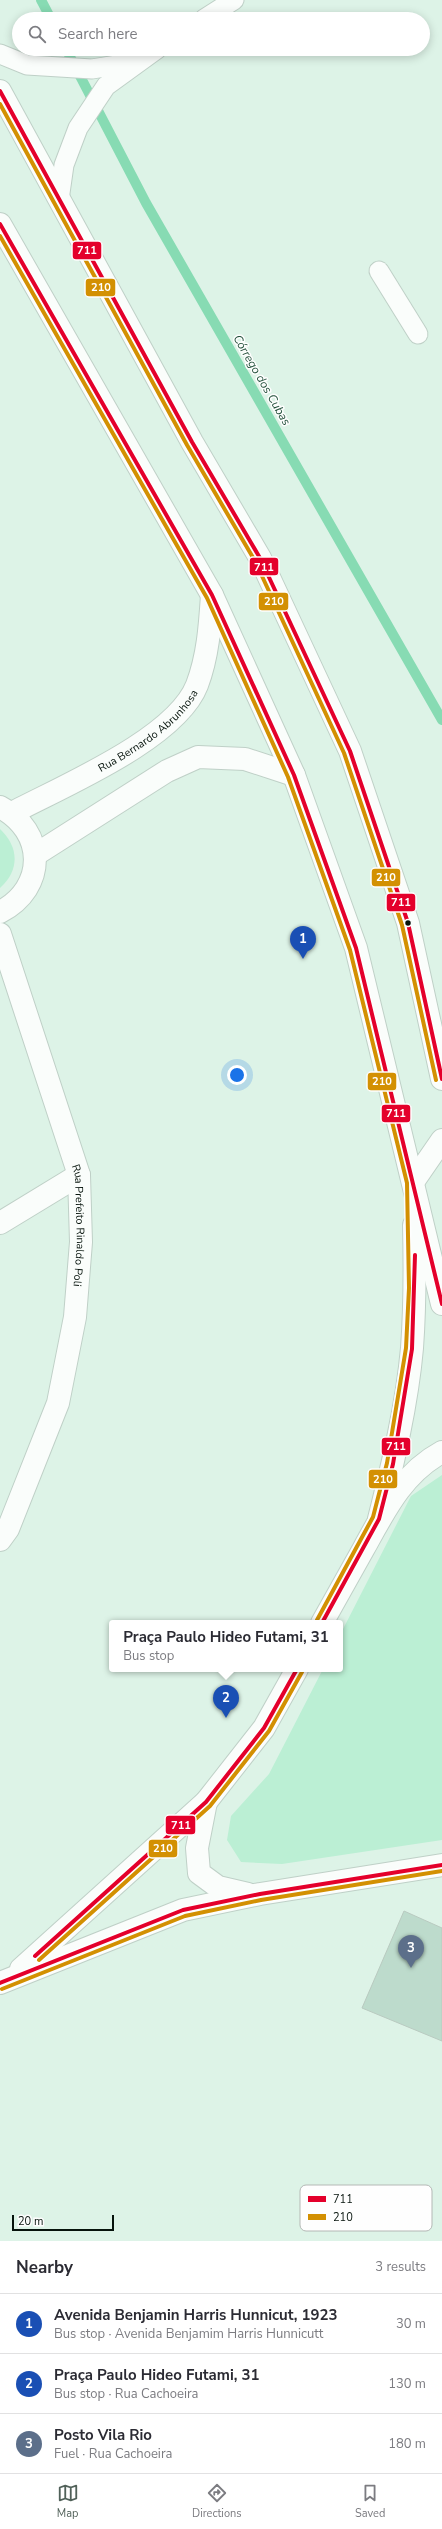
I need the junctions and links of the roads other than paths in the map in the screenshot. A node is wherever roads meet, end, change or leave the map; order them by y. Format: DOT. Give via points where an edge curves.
graph roads {
  1 [pos="234,0"];
  2 [pos="215,12"];
  3 [pos="0,54"];
  4 [pos="147,56"];
  5 [pos="138,62"];
  6 [pos="0,91"];
  7 [pos="59,200"];
  8 [pos="0,224"];
  9 [pos="379,271"];
  10 [pos="418,334"];
  11 [pos="212,595"];
  12 [pos="294,775"];
  13 [pos="6,810"];
  14 [pos="35,855"];
  15 [pos="0,912"];
  16 [pos="0,934"];
  17 [pos="442,1079"];
  18 [pos="442,1140"];
  19 [pos="79,1175"];
  20 [pos="413,1182"];
  21 [pos="0,1223"];
  22 [pos="442,1304"];
  23 [pos="442,1452"];
  24 [pos="379,1519"];
  25 [pos="0,1540"];
  26 [pos="324,1620"];
  27 [pos="295,1672"];
  28 [pos="206,1802"];
  29 [pos="442,1865"];
  30 [pos="260,1894"];
  31 [pos="6,1980"];
  1 -- 2 [label="lane"];
  3 -- 5 [label="lane" via="27,66 92,69"];
  4 -- 5 [label="lane"];
  5 -- 7 [label="lane" via="106,86 78,128 64,165"];
  6 -- 7 [label="main road"];
  7 -- 17 [label="main road" via="192,442 260,558 350,751 408,923"];
  8 -- 11 [label="main road"];
  9 -- 10 [label="lane"];
  11 -- 12 [label="main road"];
  11 -- 13 [label="main road, Rua Bernardo Abrunhosa" via="209,645 196,687 175,718 142,744"];
  12 -- 14 [label="main road" via="245,759 198,757 167,771"];
  12 -- 20 [label="main road" via="356,948"];
  13 -- 14 [label="main road" via="24,825 32,839"];
  14 -- 15 [label="main road" via="34,875 25,893 12,906"];
  16 -- 19 [label="main road, Rua Prefeito Rinaldo Poli"];
  18 -- 20 [label="main road"];
  19 -- 21 [label="main road"];
  19 -- 25 [label="main road, Rua Prefeito Rinaldo Poli" via="81,1242 75,1317 58,1403 8,1529"];
  20 -- 22 [label="main road"];
  20 -- 24 [label="main road" via="415,1288 412,1349 393,1464"];
  23 -- 24 [label="main road" via="413,1471 390,1500"];
  24 -- 26 [label="main road"];
  27 -- 28 [label="main road" via="264,1728"];
  28 -- 30 [label="main road" via="196,1848 199,1873 218,1887 246,1894"];
  28 -- 31 [label="main road"];
  29 -- 30 [label="main road"];
  30 -- 31 [label="main road" via="183,1910"];
}
